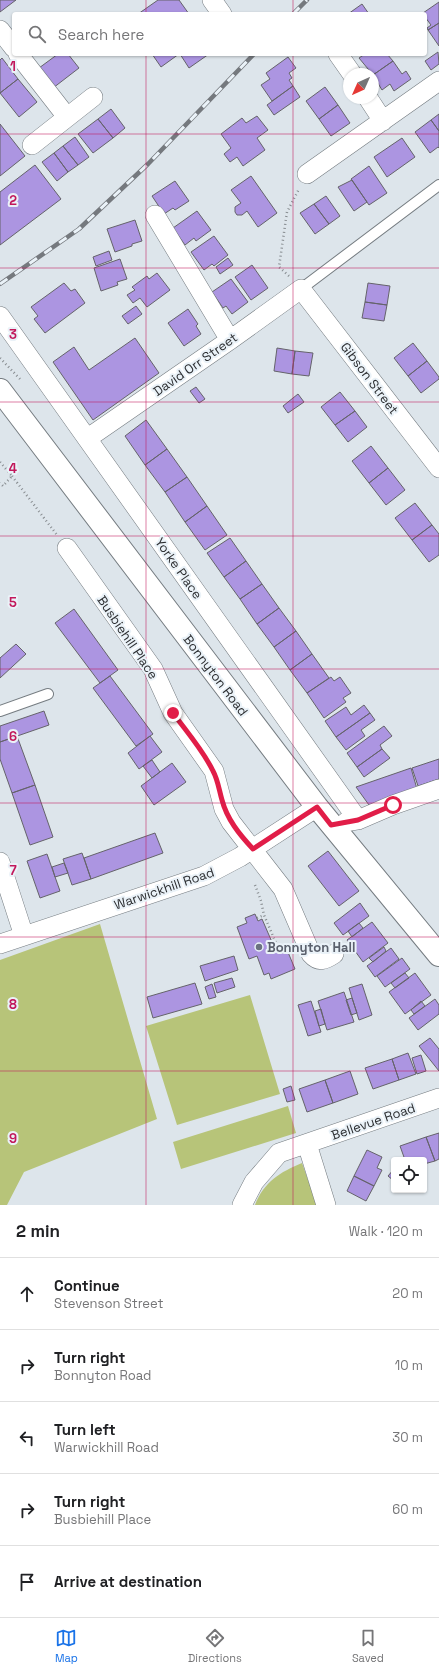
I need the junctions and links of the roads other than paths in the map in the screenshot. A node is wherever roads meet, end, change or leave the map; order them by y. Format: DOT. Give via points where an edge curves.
graph roads {
  1 [pos="212,0"];
  2 [pos="221,12"];
  3 [pos="0,30"];
  4 [pos="12,45"];
  5 [pos="20,56"];
  6 [pos="339,56"];
  7 [pos="348,68"];
  8 [pos="439,81"];
  9 [pos="93,97"];
  10 [pos="372,104"];
  11 [pos="67,117"];
  12 [pos="383,121"];
  13 [pos="32,145"];
  14 [pos="307,174"];
  15 [pos="439,185"];
  16 [pos="155,215"];
  17 [pos="301,288"];
  18 [pos="0,316"];
  19 [pos="230,340"];
  20 [pos="0,390"];
  21 [pos="88,438"];
  22 [pos="439,468"];
  23 [pos="67,548"];
  24 [pos="48,694"];
  25 [pos="0,711"];
  26 [pos="439,789"];
  27 [pos="317,807"];
  28 [pos="358,820"];
  29 [pos="331,825"];
  30 [pos="246,853"];
  31 [pos="0,862"];
  32 [pos="24,936"];
  33 [pos="0,944"];
  34 [pos="334,954"];
  35 [pos="439,955"];
  36 [pos="439,1098"];
  37 [pos="307,1144"];
  38 [pos="242,1205"];
  39 [pos="326,1205"];
  1 -- 2 [label="street"];
  3 -- 4 [label="street"];
  5 -- 11 [label="street"];
  6 -- 7 [label="street"];
  8 -- 12 [label="street"];
  9 -- 11 [label="street"];
  10 -- 12 [label="street"];
  11 -- 13 [label="street"];
  12 -- 14 [label="street"];
  15 -- 17 [label="lane"];
  16 -- 19 [label="street"];
  17 -- 19 [label="street, David Orr Street"];
  17 -- 22 [label="street, Gibson Street"];
  18 -- 21 [label="street, Yorke Place"];
  19 -- 21 [label="street, David Orr Street"];
  20 -- 27 [label="street, Bonnyton Road"];
  21 -- 28 [label="street, Yorke Place"];
  23 -- 30 [label="street, Busbiehill Place" via="153,669 173,713 214,771 224,809 239,834"];
  24 -- 25 [label="lane"];
  26 -- 28 [label="street"];
  27 -- 29 [label="street, Bonnyton Road"];
  27 -- 30 [label="street, Warwickhill Road"];
  28 -- 29 [label="street"];
  29 -- 35 [label="street, Bonnyton Road"];
  30 -- 32 [label="street, Warwickhill Road" via="204,876"];
  30 -- 34 [label="street, Busbiehill Place" via="283,889 311,954 318,960"];
  31 -- 32 [label="street"];
  32 -- 33 [label="street, Warwickhill Road"];
  36 -- 37 [label="street, Bellevue Road"];
  37 -- 38 [label="street, Bellevue Road" via="279,1153 254,1182"];
  37 -- 39 [label="street"];
}
